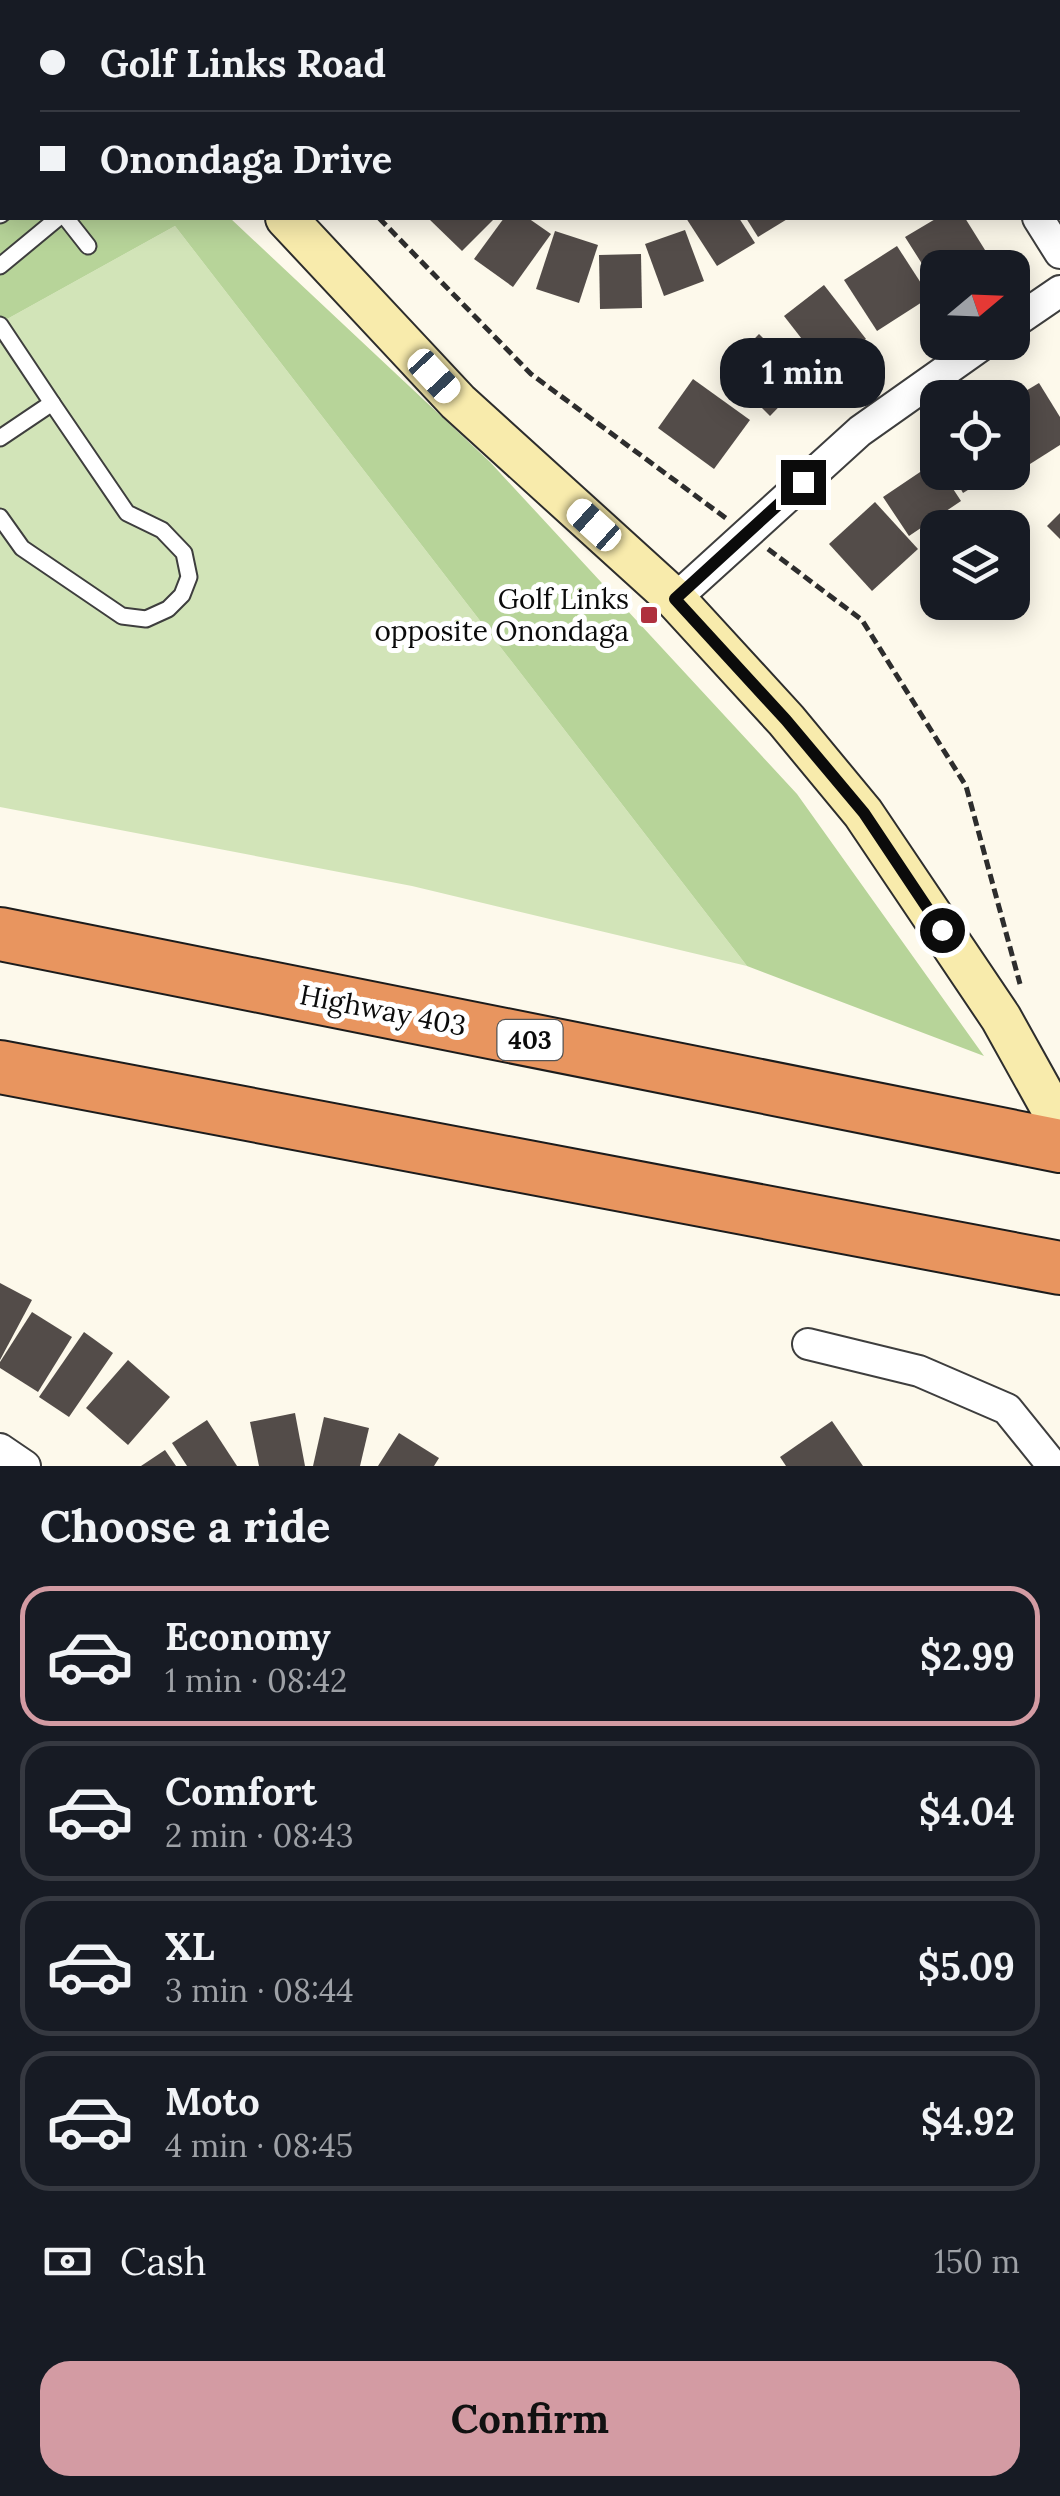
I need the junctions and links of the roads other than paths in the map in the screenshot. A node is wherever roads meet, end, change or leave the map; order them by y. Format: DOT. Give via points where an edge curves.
graph roads {
  1 [pos="56,220"];
  2 [pos="68,220"];
  3 [pos="288,220"];
  4 [pos="1039,220"];
  5 [pos="88,246"];
  6 [pos="1060,253"];
  7 [pos="0,266"];
  8 [pos="1060,290"];
  9 [pos="1030,311"];
  10 [pos="0,326"];
  11 [pos="961,360"];
  12 [pos="52,404"];
  13 [pos="0,438"];
  14 [pos="0,517"];
  15 [pos="675,599"];
  16 [pos="0,934"];
  17 [pos="0,1067"];
  18 [pos="1060,1124"];
  19 [pos="1060,1146"];
  20 [pos="1060,1268"];
  21 [pos="808,1344"];
  22 [pos="0,1450"];
  23 [pos="25,1466"];
  24 [pos="1052,1466"];
  1 -- 7 [label="lane"];
  2 -- 5 [label="lane"];
  3 -- 15 [label="main road" via="458,402"];
  4 -- 6 [label="street"];
  8 -- 9 [label="street"];
  10 -- 12 [label="lane"];
  11 -- 15 [label="street" via="860,432"];
  12 -- 13 [label="lane"];
  12 -- 14 [label="lane" via="127,513 162,530 184,554 189,577 182,595 146,619 122,616 22,548"];
  15 -- 18 [label="main road" via="864,813 1001,1018"];
  16 -- 19 [label="highway, Highway 403 / 403"];
  17 -- 20 [label="highway"];
  21 -- 24 [label="street" via="919,1371 1008,1409"];
  22 -- 23 [label="street"];
}
